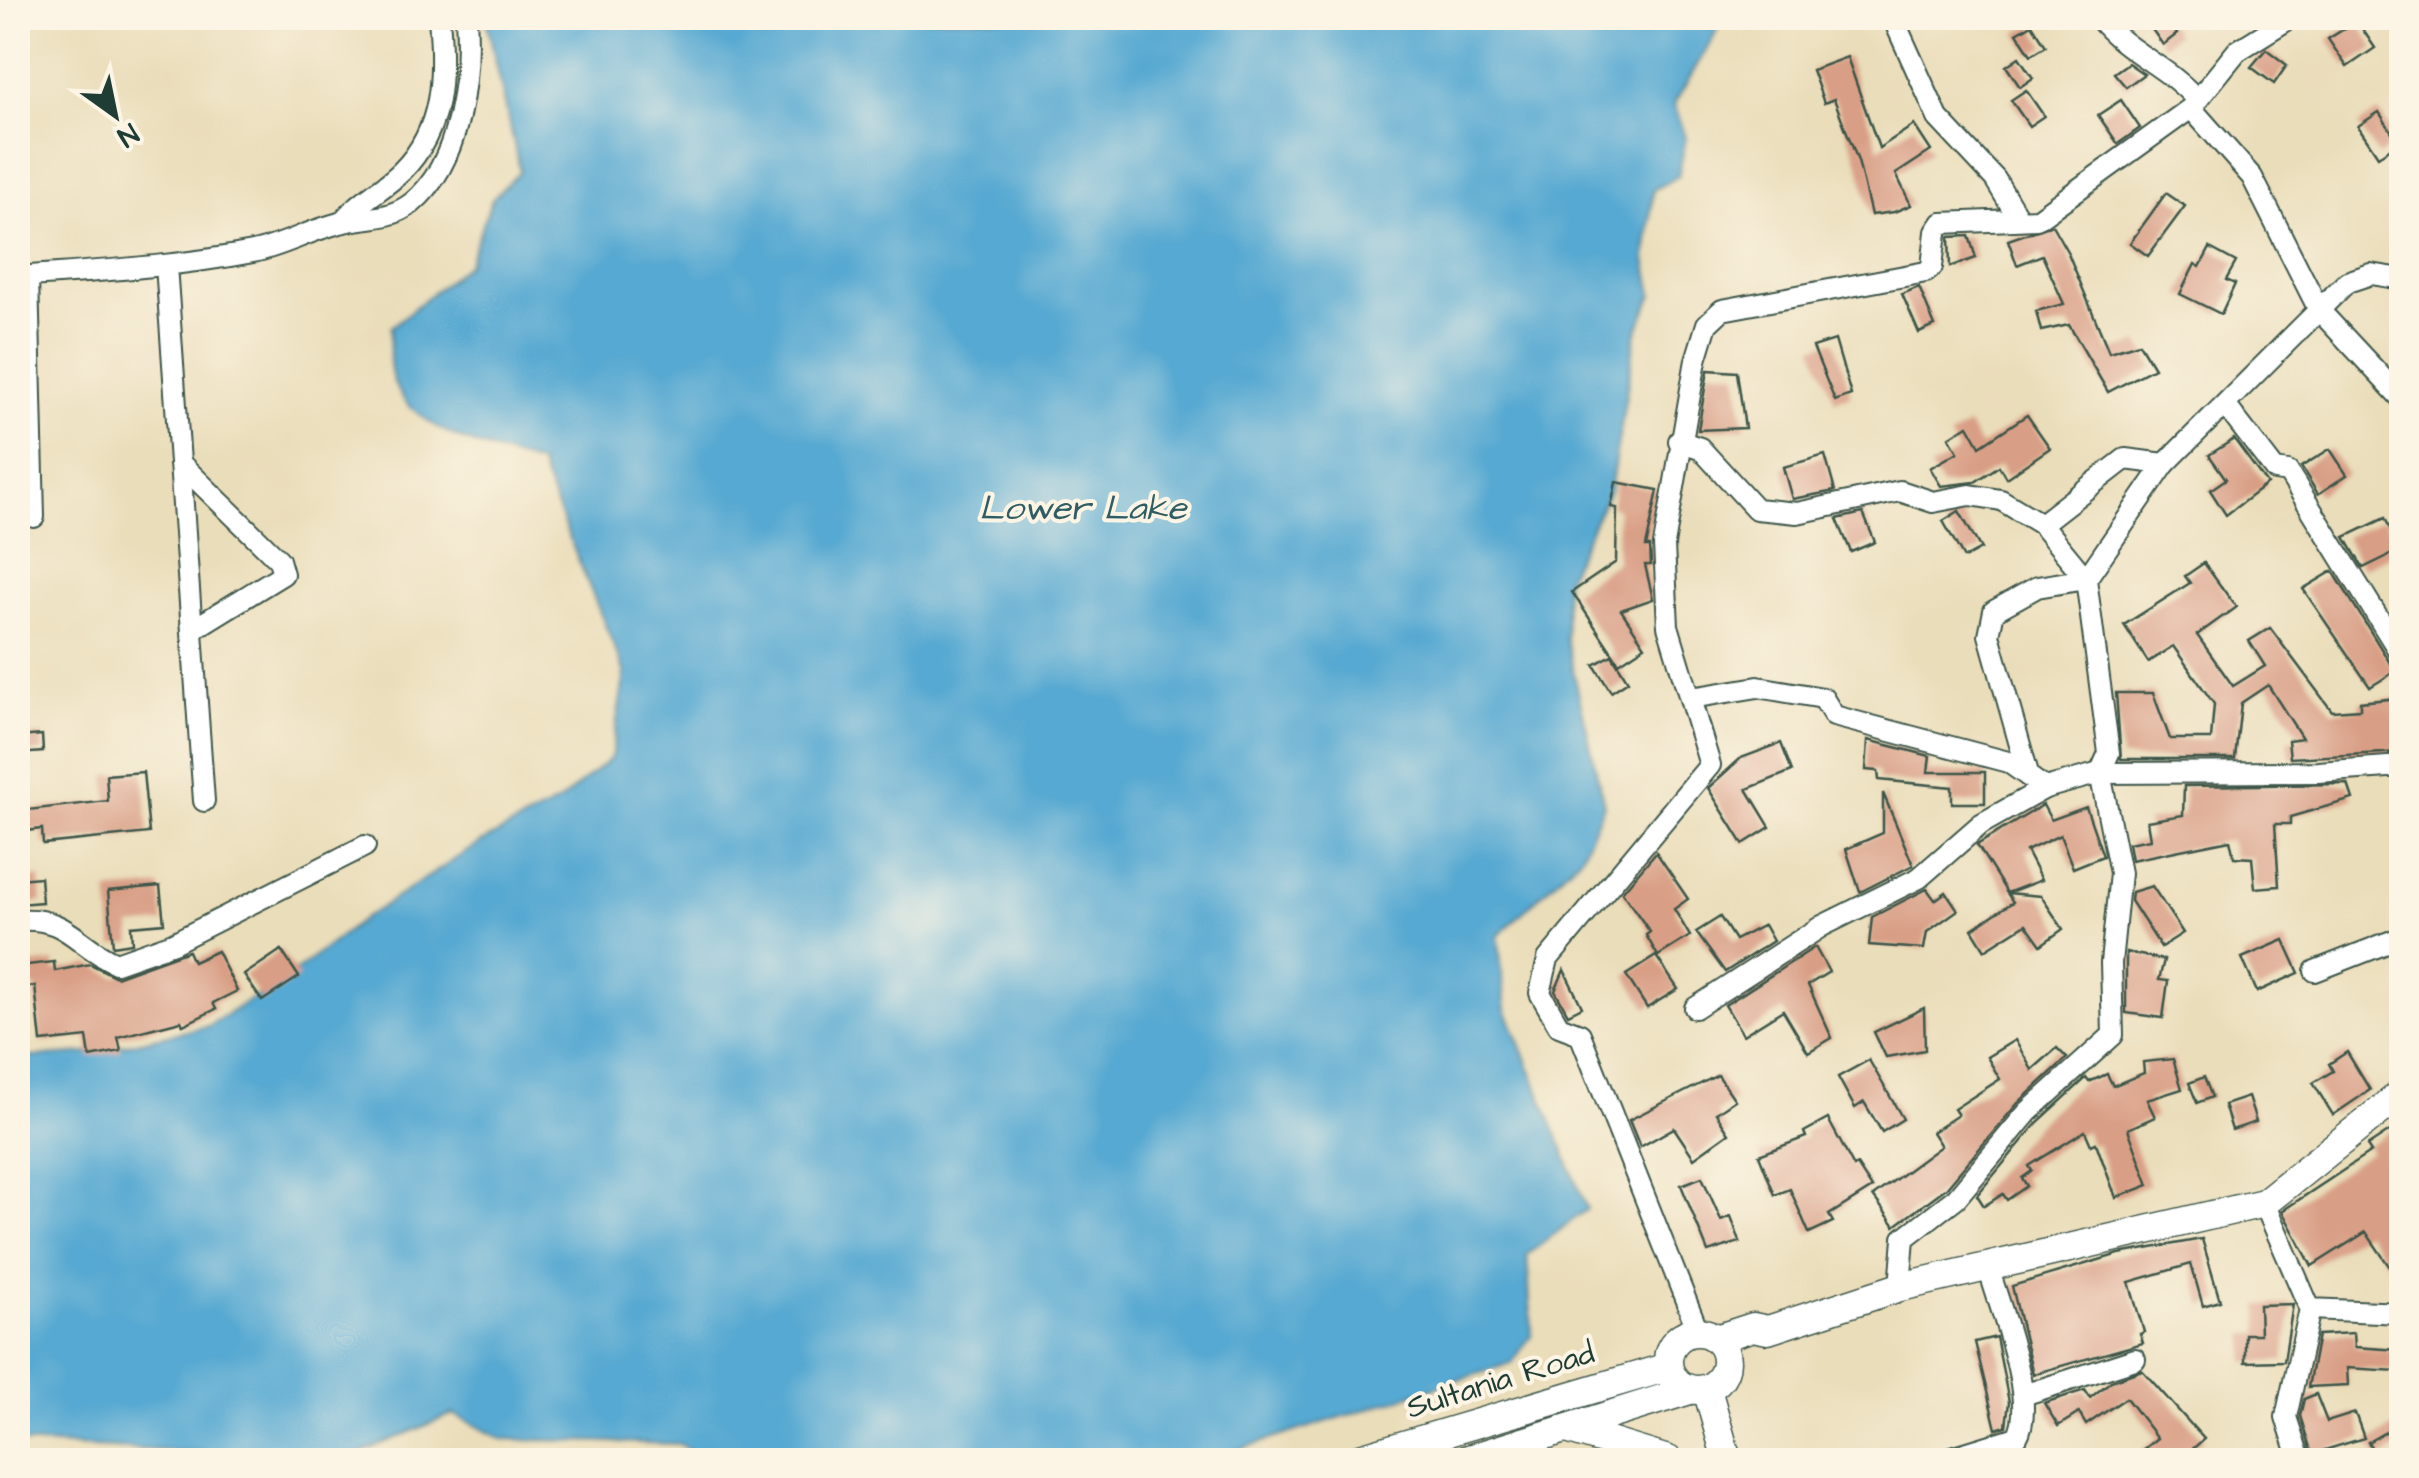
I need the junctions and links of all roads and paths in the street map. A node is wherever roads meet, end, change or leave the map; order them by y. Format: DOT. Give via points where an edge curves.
graph roads {
  1 [pos="440,18"];
  2 [pos="466,18"];
  3 [pos="1892,18"];
  4 [pos="2100,18"];
  5 [pos="2290,18"];
  6 [pos="2194,104"];
  7 [pos="2019,219"];
  8 [pos="343,222"];
  9 [pos="166,265"];
  10 [pos="22,276"];
  11 [pos="2402,279"];
  12 [pos="2320,310"];
  13 [pos="2402,399"];
  14 [pos="2226,406"];
  15 [pos="1680,441"];
  16 [pos="180,464"];
  17 [pos="2166,464"];
  18 [pos="34,516"];
  19 [pos="2041,524"];
  20 [pos="2086,579"];
  21 [pos="192,630"];
  22 [pos="2402,656"];
  23 [pos="1691,698"];
  24 [pos="2402,766"];
  25 [pos="2100,772"];
  26 [pos="2037,782"];
  27 [pos="204,801"];
  28 [pos="364,846"];
  29 [pos="18,920"];
  30 [pos="2402,937"];
  31 [pos="2315,971"];
  32 [pos="1696,1008"];
  33 [pos="2402,1093"];
  34 [pos="2264,1202"];
  35 [pos="1988,1266"];
  36 [pos="1900,1287"];
  37 [pos="2310,1310"];
  38 [pos="2402,1312"];
  39 [pos="1713,1343"];
  40 [pos="2135,1359"];
  41 [pos="1668,1367"];
  42 [pos="1699,1389"];
  43 [pos="2023,1395"];
  44 [pos="1570,1430"];
  45 [pos="1354,1460"];
  46 [pos="1466,1460"];
  47 [pos="1668,1460"];
  48 [pos="1727,1460"];
  49 [pos="1942,1460"];
  50 [pos="2300,1460"];
  1 -- 8 [label="street" via="440,102 424,141 402,171 358,202"];
  2 -- 8 [label="street" via="462,100 442,165 412,203 372,221"];
  3 -- 7 [label="street" via="1938,118 1987,169"];
  4 -- 6 [label="street" via="2122,45 2172,74"];
  5 -- 6 [label="street" via="2237,51"];
  6 -- 7 [label="street" via="2037,218"];
  6 -- 12 [label="street" via="2252,177"];
  7 -- 15 [label="street" via="1942,222 1926,272 1722,310 1707,324"];
  8 -- 9 [label="street" via="257,252"];
  9 -- 10 [label="street"];
  9 -- 16 [label="street"];
  10 -- 18 [label="street"];
  11 -- 12 [label="street" via="2356,276"];
  12 -- 13 [label="street"];
  12 -- 14 [label="street"];
  14 -- 17 [label="street"];
  14 -- 22 [label="street" via="2275,470 2288,472"];
  15 -- 19 [label="street" via="1700,448 1756,508 1797,513 1900,490 1933,502 1970,495 2002,500"];
  15 -- 23 [label="street" via="1664,545 1668,626"];
  16 -- 21 [label="street"];
  16 -- 21 [label="street" via="279,560 283,574"];
  17 -- 19 [label="street" via="2124,460"];
  17 -- 20 [label="street"];
  19 -- 20 [label="street"];
  20 -- 25 [label="street" via="2109,753"];
  20 -- 26 [label="street" via="2036,587 1994,611 1988,635"];
  21 -- 27 [label="street"];
  23 -- 26 [label="street" via="1758,686 1823,698 1834,716 2008,762"];
  23 -- 39 [label="street" via="1710,765 1548,959 1540,993 1558,1026 1580,1034"];
  24 -- 25 [label="street"];
  25 -- 26 [label="street"];
  25 -- 36 [label="street" via="2120,873 2111,963 2114,1035 2028,1112 1956,1198 1904,1238"];
  26 -- 32 [label="street" via="1919,878 1822,926"];
  28 -- 29 [label="street" via="173,943 116,963 56,923"];
  30 -- 31 [label="street"];
  33 -- 34 [label="main road"];
  34 -- 35 [label="main road"];
  34 -- 37 [label="street"];
  35 -- 36 [label="main road"];
  35 -- 43 [label="street"];
  36 -- 39 [label="main road"];
  37 -- 38 [label="street"];
  37 -- 50 [label="street" via="2286,1417"];
  39 -- 41 [label="main road" via="1675,1341"];
  39 -- 42 [label="main road" via="1725,1372"];
  40 -- 43 [label="street"];
  41 -- 42 [label="main road" via="1675,1382"];
  41 -- 45 [label="main road, Sultania Road"];
  42 -- 44 [label="main road, Sultania Road"];
  42 -- 48 [label="main road"];
  43 -- 49 [label="street" via="2024,1424 2016,1437"];
  44 -- 46 [label="main road, Sultania Road"];
  44 -- 47 [label="main road"];
}
